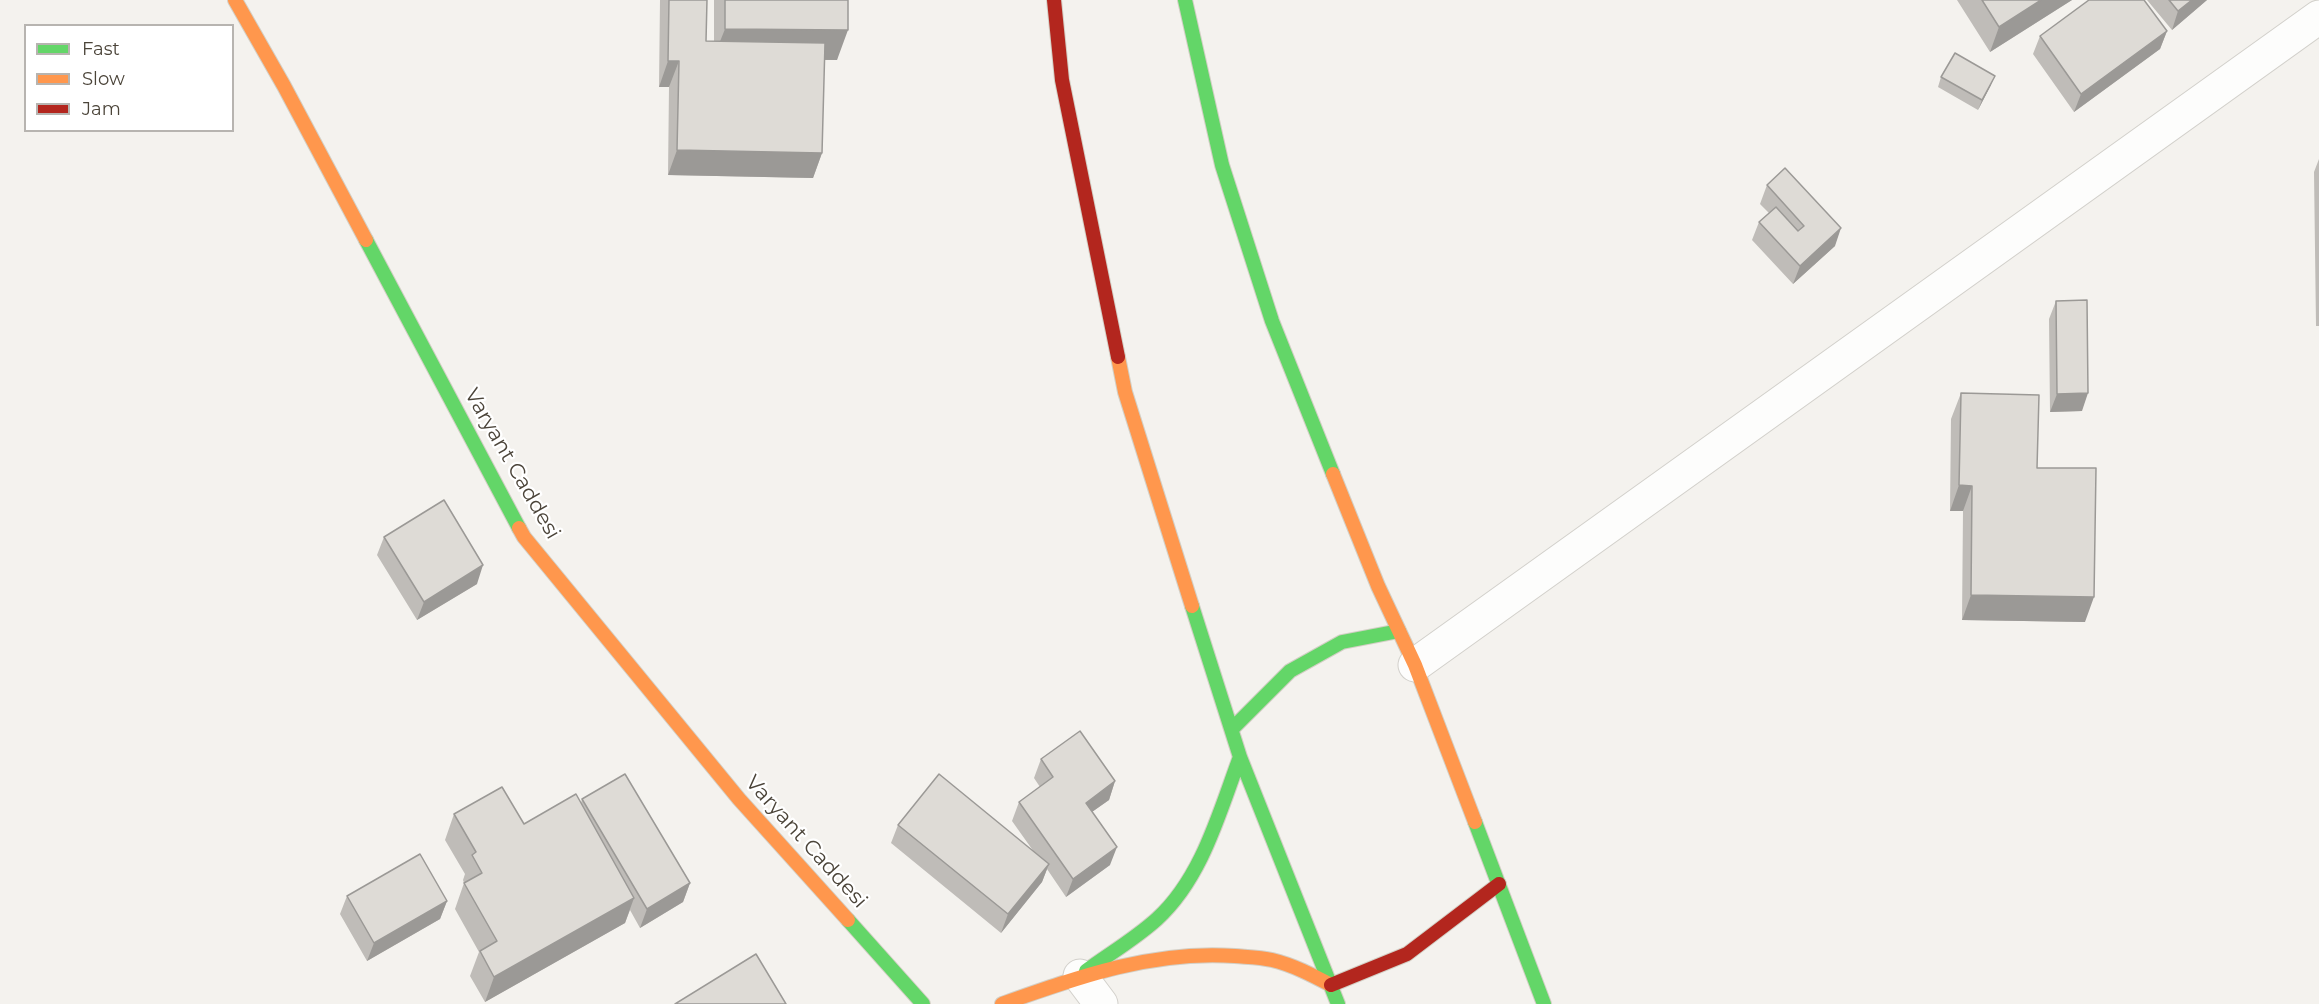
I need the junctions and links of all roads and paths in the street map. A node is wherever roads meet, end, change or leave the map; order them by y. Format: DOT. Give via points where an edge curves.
graph roads {
  1 [pos="235,0"];
  2 [pos="1054,0"];
  3 [pos="1185,0"];
  4 [pos="2314,28"];
  5 [pos="1399,631"];
  6 [pos="1415,665"];
  7 [pos="1232,729"];
  8 [pos="1240,757"];
  9 [pos="1498,884"];
  10 [pos="1080,976"];
  11 [pos="1331,986"];
  12 [pos="923,1004"];
  13 [pos="1002,1004"];
  14 [pos="1101,1004"];
  15 [pos="1338,1004"];
  16 [pos="1544,1004"];
  1 -- 12 [label="main road, Varyant Caddesi" via="524,537 739,799"];
  2 -- 7 [label="main road" via="1062,80 1125,392"];
  3 -- 5 [label="main road" via="1222,165 1272,321"];
  4 -- 6 [label="street"];
  5 -- 6 [label="main road"];
  5 -- 7 [label="main road" via="1342,642 1290,671"];
  6 -- 9 [label="main road"];
  7 -- 8 [label="main road"];
  8 -- 10 [label="main road" via="1208,840 1185,886 1158,919"];
  8 -- 11 [label="main road"];
  9 -- 11 [label="main road" via="1407,954"];
  9 -- 16 [label="main road"];
  10 -- 11 [label="main road" via="1202,954 1269,959 1298,968"];
  10 -- 13 [label="main road"];
  10 -- 14 [label="street"];
  11 -- 15 [label="main road"];
}
